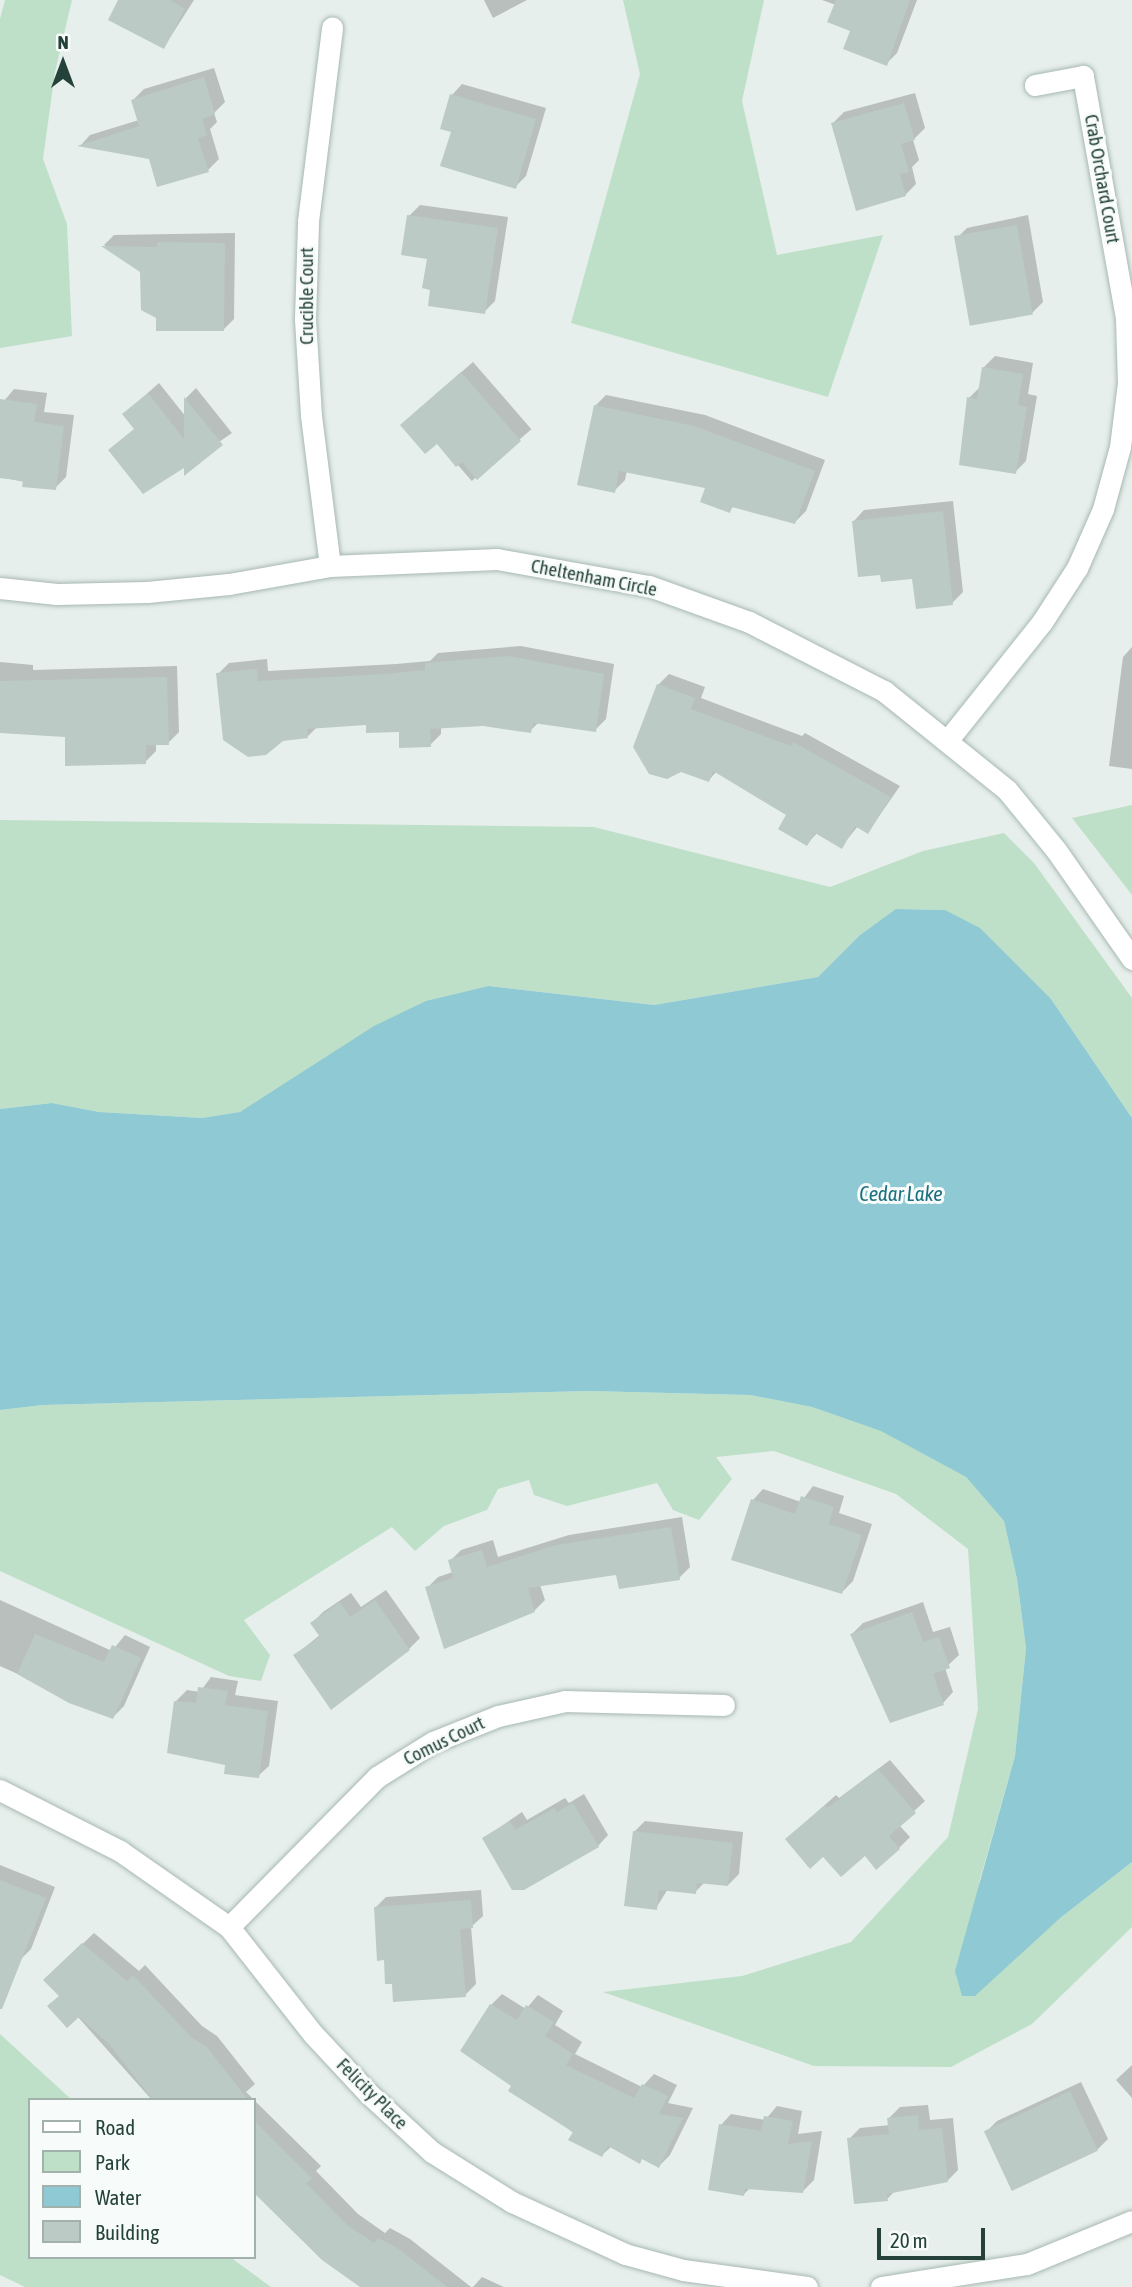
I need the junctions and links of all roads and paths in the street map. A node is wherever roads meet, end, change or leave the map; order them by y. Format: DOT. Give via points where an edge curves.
graph roads {
  1 [pos="332,27"];
  2 [pos="1035,85"];
  3 [pos="330,566"];
  4 [pos="0,587"];
  5 [pos="947,741"];
  6 [pos="1132,959"];
  7 [pos="724,1705"];
  8 [pos="0,1790"];
  9 [pos="229,1927"];
  10 [pos="1130,2229"];
  11 [pos="807,2287"];
  12 [pos="881,2287"];
  1 -- 3 [label="street, Crucible Court" via="308,221 305,319 311,415"];
  2 -- 5 [label="street, Crab Orchard Court" via="1083,76 1126,318 1128,383 1120,447 1103,509 1077,568 1042,622"];
  3 -- 4 [label="street, Cheltenham Circle" via="229,584 147,592 57,594"];
  3 -- 5 [label="street, Cheltenham Circle" via="497,559 649,586 749,622 823,659 884,691"];
  5 -- 6 [label="street, Cheltenham Circle" via="1007,790 1056,850"];
  7 -- 9 [label="street, Comus Court" via="565,1701 498,1716 433,1742 377,1777"];
  8 -- 9 [label="street, Felicity Place" via="120,1851"];
  9 -- 11 [label="street, Felicity Place" via="313,2034 368,2093 432,2152 500,2195 592,2243 625,2254 684,2270"];
  10 -- 12 [label="street" via="1027,2264"];
}
